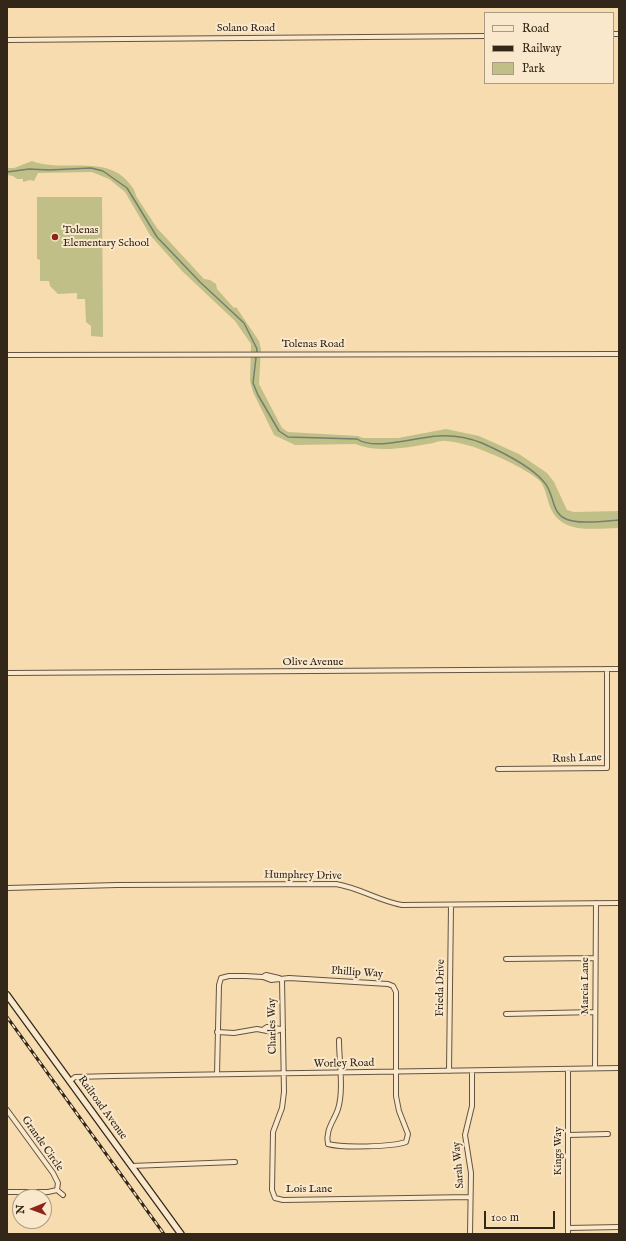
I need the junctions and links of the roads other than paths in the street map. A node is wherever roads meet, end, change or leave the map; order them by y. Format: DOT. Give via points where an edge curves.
graph roads {
  1 [pos="484,36"];
  2 [pos="7,40"];
  3 [pos="619,354"];
  4 [pos="7,355"];
  5 [pos="607,669"];
  6 [pos="619,669"];
  7 [pos="7,673"];
  8 [pos="498,769"];
  9 [pos="7,888"];
  10 [pos="596,903"];
  11 [pos="619,903"];
  12 [pos="451,905"];
  13 [pos="596,958"];
  14 [pos="506,960"];
  15 [pos="282,979"];
  16 [pos="7,995"];
  17 [pos="595,1012"];
  18 [pos="506,1014"];
  19 [pos="283,1029"];
  20 [pos="217,1032"];
  21 [pos="339,1040"];
  22 [pos="595,1068"];
  23 [pos="619,1068"];
  24 [pos="568,1069"];
  25 [pos="449,1071"];
  26 [pos="472,1071"];
  27 [pos="396,1072"];
  28 [pos="340,1073"];
  29 [pos="217,1074"];
  30 [pos="283,1074"];
  31 [pos="70,1081"];
  32 [pos="7,1110"];
  33 [pos="568,1134"];
  34 [pos="608,1134"];
  35 [pos="235,1162"];
  36 [pos="131,1166"];
  37 [pos="57,1190"];
  38 [pos="7,1192"];
  39 [pos="63,1195"];
  40 [pos="470,1197"];
  41 [pos="619,1227"];
  42 [pos="568,1228"];
  43 [pos="181,1234"];
  44 [pos="470,1234"];
  45 [pos="568,1234"];
  1 -- 2 [label="street, Solano Road"];
  3 -- 4 [label="street, Tolenas Road"];
  5 -- 6 [label="street, Olive Avenue"];
  5 -- 7 [label="street, Olive Avenue"];
  5 -- 8 [label="street, Rush Lane" via="607,768"];
  9 -- 12 [label="street, Humphrey Drive" via="336,884 347,885 392,904"];
  10 -- 11 [label="street, Humphrey Drive"];
  10 -- 12 [label="street, Humphrey Drive"];
  10 -- 13 [label="street, Marcia Lane"];
  12 -- 25 [label="street, Frieda Drive"];
  13 -- 14 [label="street"];
  13 -- 17 [label="street, Marcia Lane"];
  15 -- 19 [label="street, Charles Way"];
  15 -- 20 [label="street, Phillip Way" via="229,976 221,978"];
  15 -- 27 [label="street, Phillip Way" via="365,982 393,986 396,992"];
  16 -- 31 [label="main road, Railroad Avenue"];
  17 -- 18 [label="street"];
  17 -- 22 [label="street, Marcia Lane"];
  19 -- 20 [label="street" via="272,1032 264,1029 234,1033"];
  19 -- 30 [label="street, Charles Way"];
  20 -- 29 [label="street, Phillip Way"];
  21 -- 28 [label="street"];
  22 -- 23 [label="street, Worley Road"];
  22 -- 24 [label="street, Worley Road"];
  24 -- 26 [label="street, Worley Road"];
  24 -- 33 [label="street, Kings Way"];
  25 -- 26 [label="street, Worley Road"];
  25 -- 27 [label="street, Worley Road"];
  26 -- 40 [label="street, Sarah Way" via="472,1106 465,1135"];
  27 -- 28 [label="street, Worley Road"];
  27 -- 28 [label="street" via="396,1096 408,1134 406,1142 335,1146 328,1144 327,1138 340,1102"];
  28 -- 30 [label="street, Worley Road"];
  29 -- 30 [label="street, Worley Road"];
  29 -- 31 [label="street, Worley Road" via="75,1077"];
  30 -- 40 [label="street, Lois Lane" via="282,1108 273,1132 272,1190 275,1198 283,1200"];
  31 -- 36 [label="main road, Railroad Avenue"];
  32 -- 37 [label="street, Grande Circle" via="53,1173 58,1183"];
  33 -- 34 [label="street"];
  33 -- 42 [label="street, Kings Way"];
  35 -- 36 [label="street"];
  36 -- 43 [label="main road, Railroad Avenue"];
  37 -- 38 [label="street, Grande Circle"];
  37 -- 39 [label="street, Grande Circle"];
  40 -- 44 [label="street, Sarah Way"];
  41 -- 42 [label="street"];
  42 -- 45 [label="street, Kings Way"];
}
